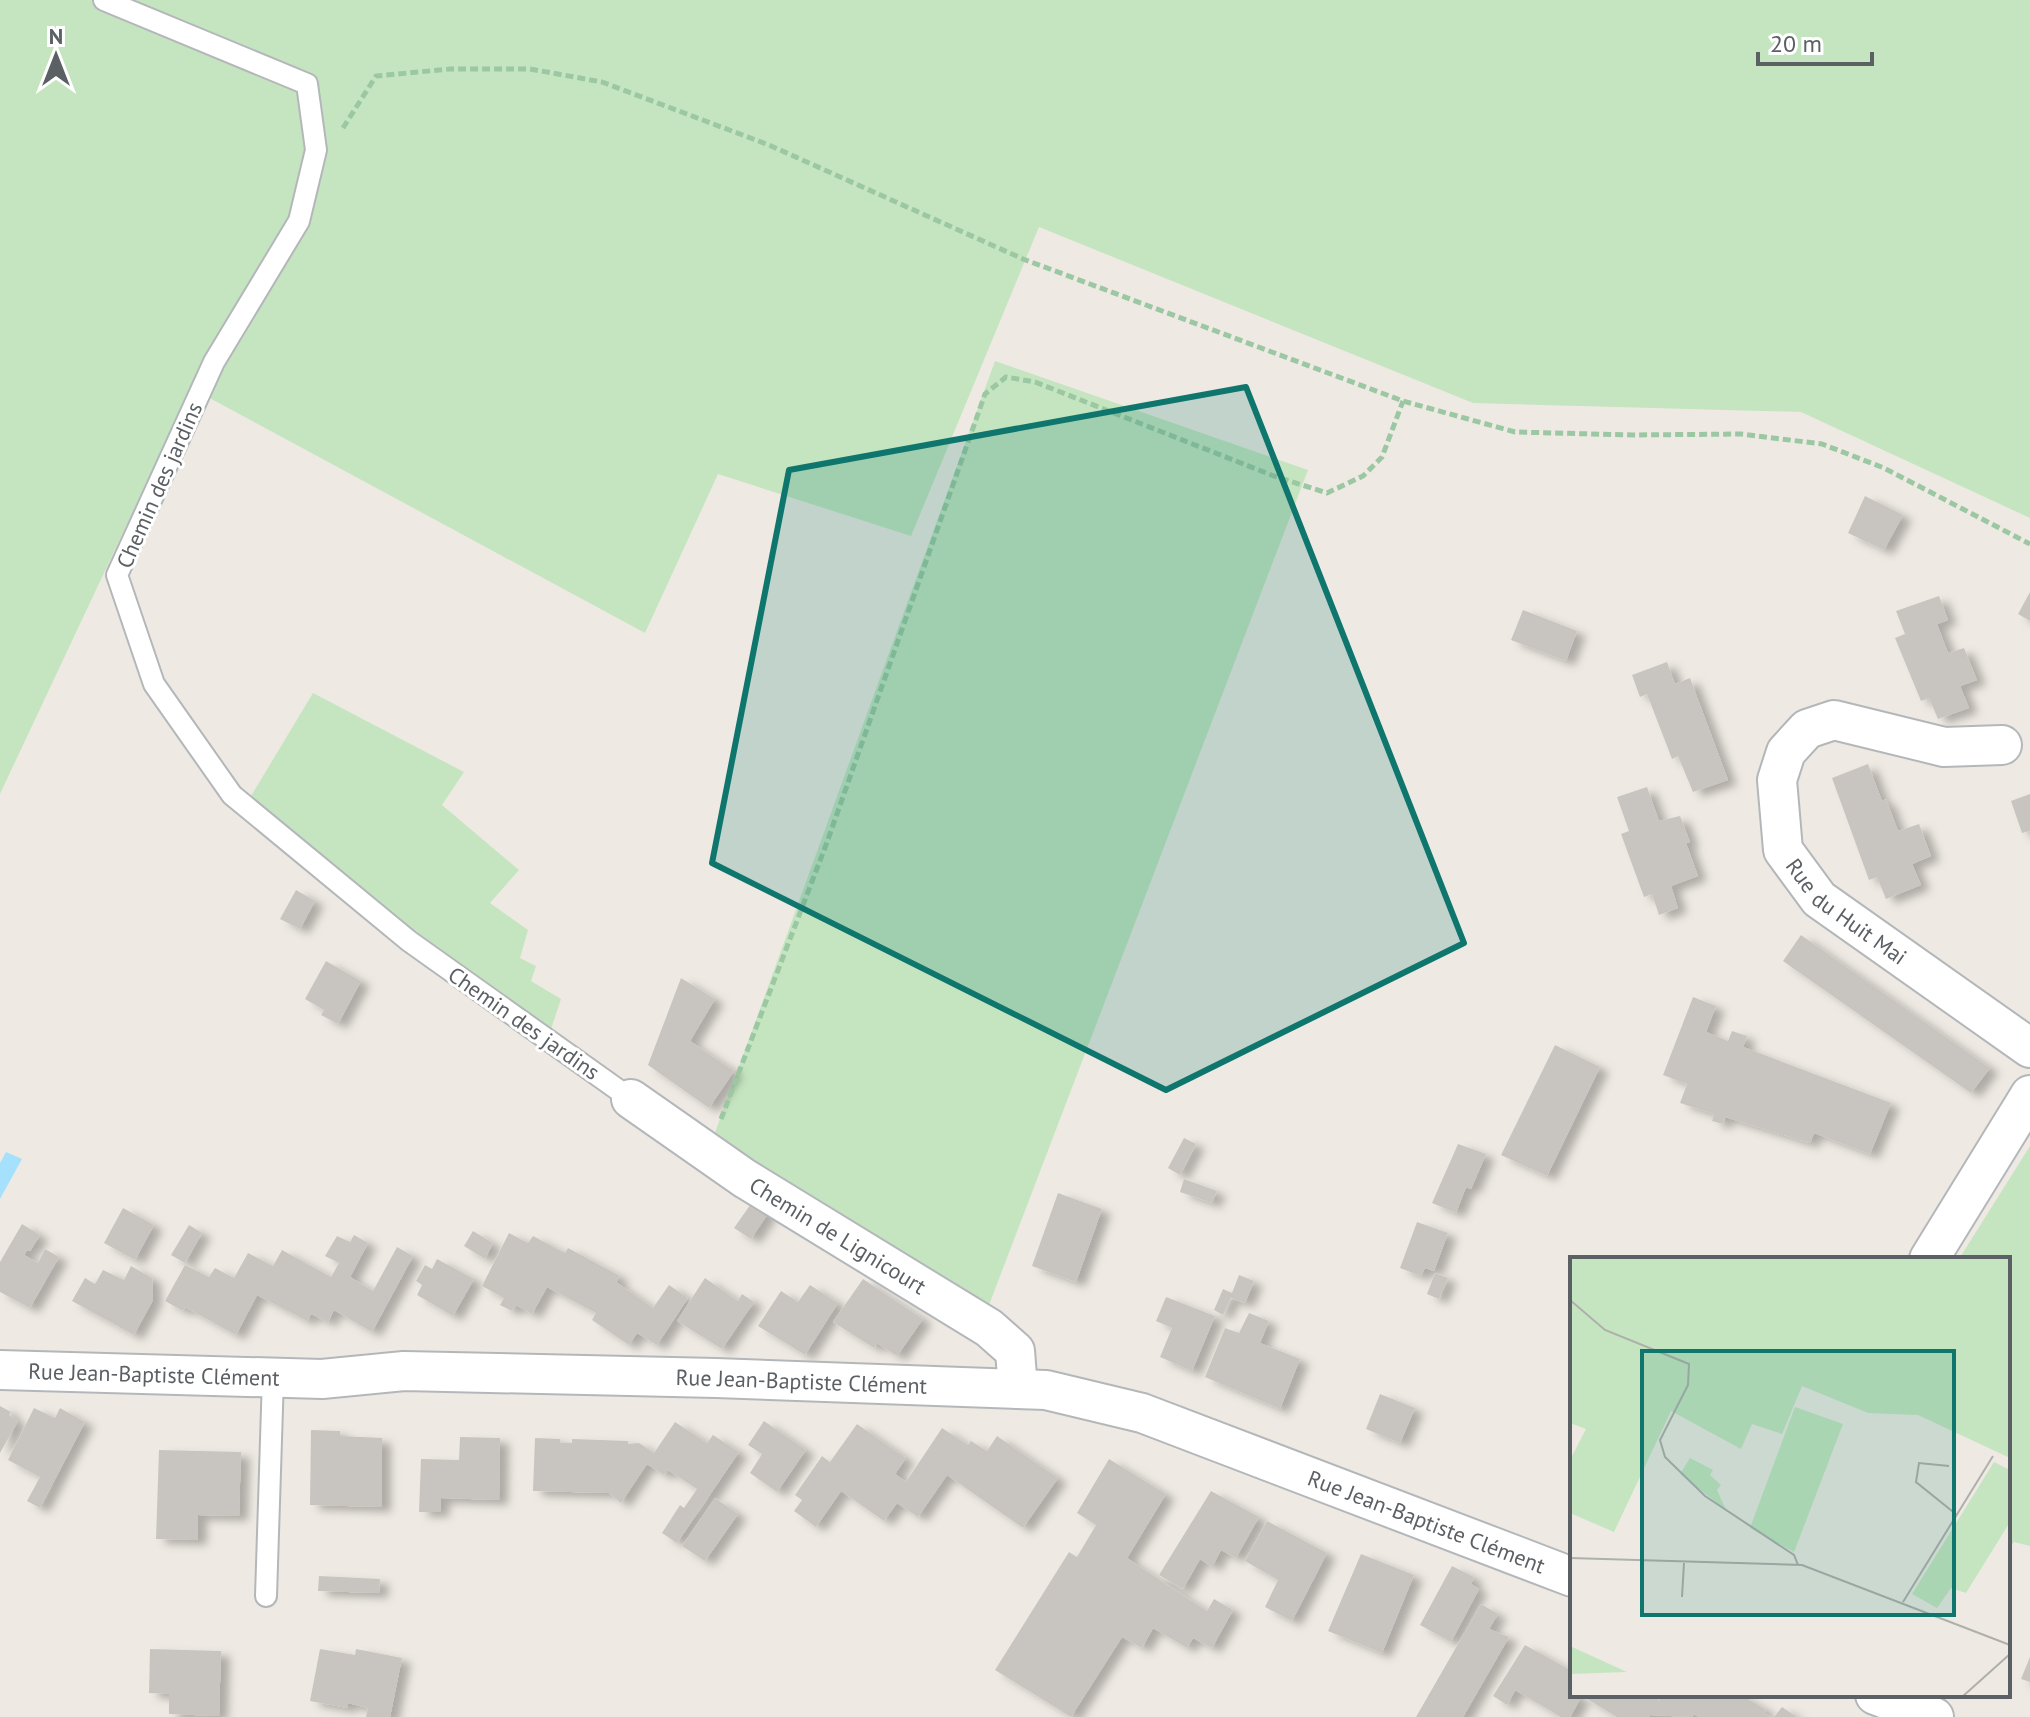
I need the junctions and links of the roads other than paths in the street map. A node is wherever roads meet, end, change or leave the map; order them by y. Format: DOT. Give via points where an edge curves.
graph roads {
  1 [pos="104,0"];
  2 [pos="2002,745"];
  3 [pos="2030,1048"];
  4 [pos="2030,1095"];
  5 [pos="631,1099"];
  6 [pos="1930,1257"];
  7 [pos="0,1370"];
  8 [pos="273,1377"];
  9 [pos="1018,1389"];
  10 [pos="1570,1576"];
  11 [pos="266,1596"];
  12 [pos="1880,1697"];
  13 [pos="1934,1717"];
  1 -- 5 [label="lane, Chemin des jardins" via="307,84 316,150 299,221 214,362 117,575 154,684 232,795 409,941"];
  2 -- 3 [label="street, Rue du Huit Mai" via="1944,747 1834,720 1807,729 1786,752 1777,780 1783,850 1819,899"];
  4 -- 6 [label="street"];
  5 -- 9 [label="street, Chemin de Lignicourt" via="744,1178 989,1328 1015,1351"];
  7 -- 8 [label="street, Rue Jean-Baptiste Clément"];
  8 -- 9 [label="street, Rue Jean-Baptiste Clément" via="322,1379 404,1371"];
  8 -- 11 [label="lane"];
  9 -- 10 [label="street, Rue Jean-Baptiste Clément" via="1046,1390 1142,1413"];
  12 -- 13 [label="street"];
}
